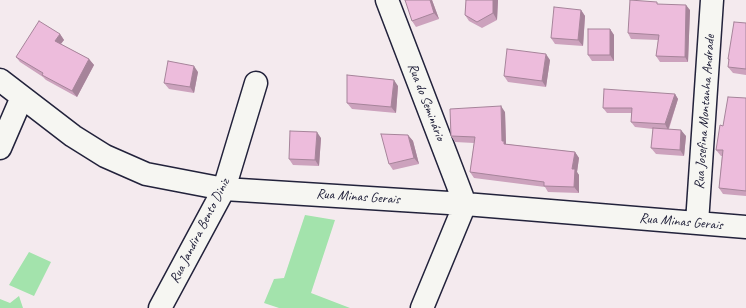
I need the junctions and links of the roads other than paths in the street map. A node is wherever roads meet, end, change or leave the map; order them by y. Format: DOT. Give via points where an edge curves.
graph roads {
  1 [pos="387,0"];
  2 [pos="712,0"];
  3 [pos="0,80"];
  4 [pos="256,83"];
  5 [pos="22,98"];
  6 [pos="0,148"];
  7 [pos="224,189"];
  8 [pos="465,204"];
  9 [pos="697,223"];
  10 [pos="746,227"];
  11 [pos="160,308"];
  12 [pos="422,308"];
  1 -- 8 [label="street, Rua do Seminário"];
  2 -- 9 [label="street, Rua Josefina Montanha Andrade"];
  3 -- 5 [label="street, Rua Minas Gerais"];
  4 -- 7 [label="street, Rua Jandira Bento Diniz"];
  5 -- 6 [label="street"];
  5 -- 7 [label="street, Rua Minas Gerais" via="105,156 146,174"];
  7 -- 8 [label="street, Rua Minas Gerais"];
  7 -- 11 [label="street, Rua Jandira Bento Diniz"];
  8 -- 9 [label="street, Rua Minas Gerais"];
  8 -- 12 [label="street"];
  9 -- 10 [label="street, Rua Minas Gerais"];
}
